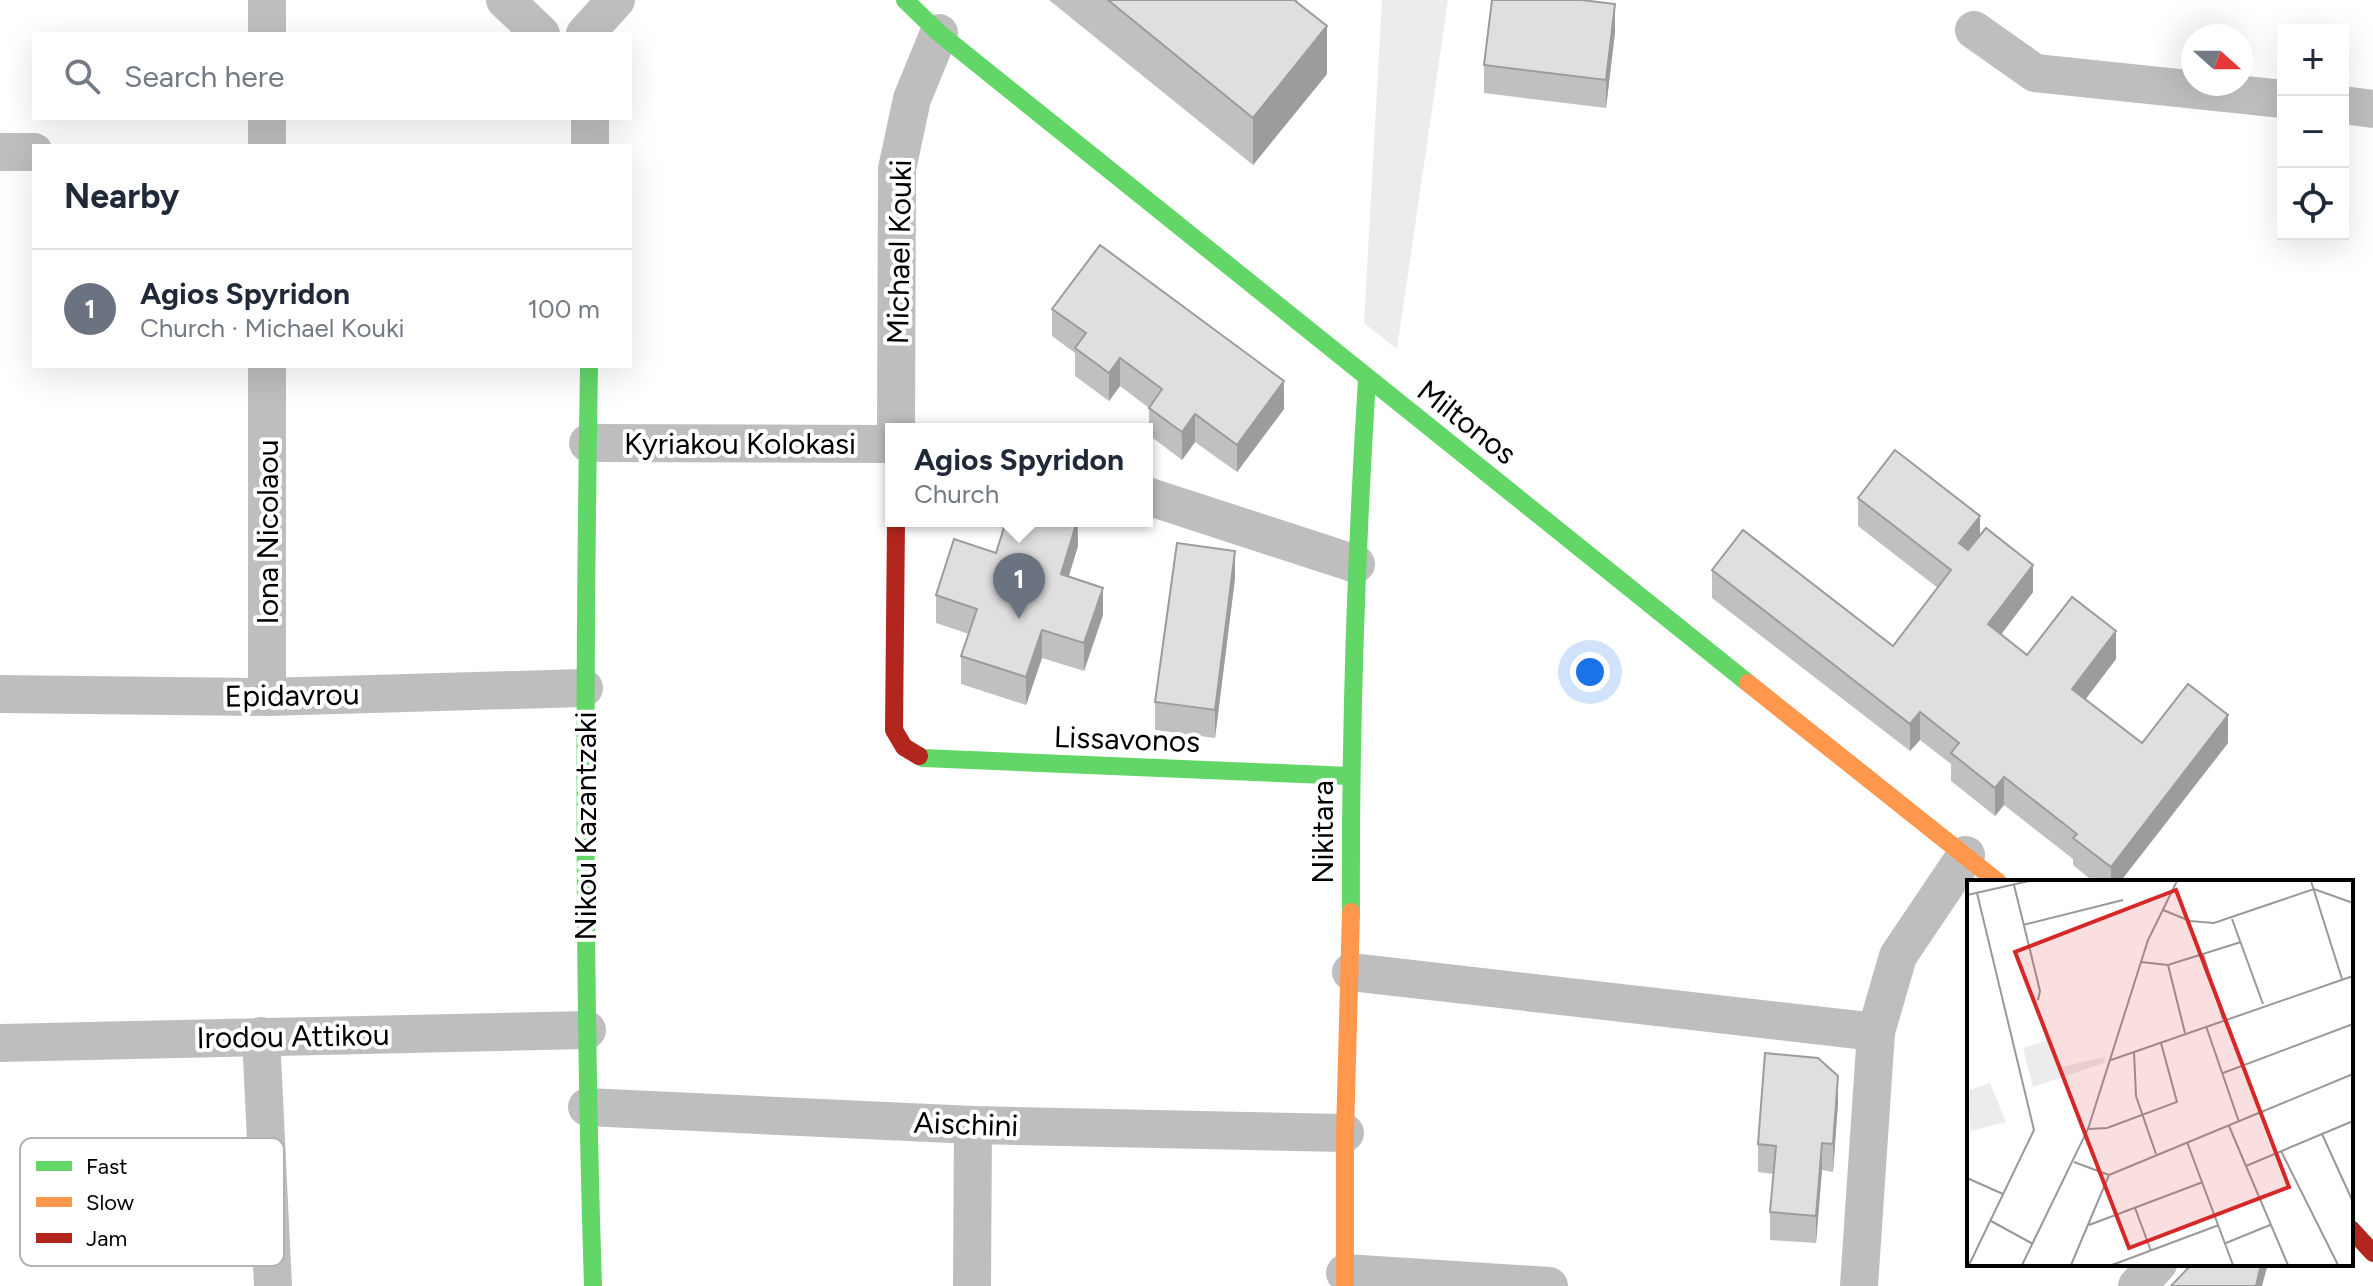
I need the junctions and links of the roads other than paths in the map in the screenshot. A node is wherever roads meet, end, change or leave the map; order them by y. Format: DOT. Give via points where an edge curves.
graph roads {
  1 [pos="267,0"];
  2 [pos="505,0"];
  3 [pos="616,0"];
  4 [pos="905,0"];
  5 [pos="1974,30"];
  6 [pos="267,32"];
  7 [pos="539,32"];
  8 [pos="587,32"];
  9 [pos="939,33"];
  10 [pos="2277,98"];
  11 [pos="2349,106"];
  12 [pos="2373,109"];
  13 [pos="267,120"];
  14 [pos="590,120"];
  15 [pos="267,144"];
  16 [pos="590,144"];
  17 [pos="0,152"];
  18 [pos="32,152"];
  19 [pos="267,368"];
  20 [pos="589,368"];
  21 [pos="1367,379"];
  22 [pos="896,423"];
  23 [pos="588,443"];
  24 [pos="885,444"];
  25 [pos="1153,498"];
  26 [pos="896,527"];
  27 [pos="1356,564"];
  28 [pos="584,688"];
  29 [pos="0,694"];
  30 [pos="267,697"];
  31 [pos="1350,776"];
  32 [pos="1966,855"];
  33 [pos="1996,880"];
  34 [pos="1351,972"];
  35 [pos="587,1030"];
  36 [pos="1876,1032"];
  37 [pos="261,1036"];
  38 [pos="0,1043"];
  39 [pos="587,1107"];
  40 [pos="973,1125"];
  41 [pos="1345,1133"];
  42 [pos="266,1138"];
  43 [pos="2353,1231"];
  44 [pos="2373,1253"];
  45 [pos="272,1266"];
  46 [pos="2156,1266"];
  47 [pos="1345,1279"];
  48 [pos="273,1286"];
  49 [pos="593,1286"];
  50 [pos="972,1286"];
  51 [pos="1549,1286"];
  52 [pos="1859,1286"];
  53 [pos="2137,1286"];
  1 -- 6 [label="street"];
  2 -- 7 [label="street"];
  3 -- 8 [label="street"];
  4 -- 9 [label="street, Miltonos"];
  5 -- 10 [label="street" via="2035,73"];
  9 -- 21 [label="street, Miltonos"];
  9 -- 22 [label="street, Michael Kouki" via="912,99 897,169"];
  11 -- 12 [label="street"];
  13 -- 15 [label="street"];
  14 -- 16 [label="street"];
  17 -- 18 [label="street"];
  19 -- 30 [label="street, Iona Nicolaou"];
  20 -- 23 [label="street, Nikou Kazantzaki"];
  21 -- 27 [label="street, Nikitara"];
  21 -- 32 [label="street, Miltonos"];
  23 -- 24 [label="street, Kyriakou Kolokasi"];
  23 -- 28 [label="street, Nikou Kazantzaki"];
  25 -- 27 [label="street"];
  26 -- 31 [label="street, Lissavonos" via="894,730 904,747 923,758"];
  27 -- 31 [label="street, Nikitara"];
  28 -- 30 [label="street, Epidavrou"];
  28 -- 35 [label="street, Nikou Kazantzaki"];
  29 -- 30 [label="street, Epidavrou"];
  31 -- 34 [label="street, Nikitara"];
  32 -- 33 [label="street, Miltonos"];
  32 -- 36 [label="street" via="1898,956"];
  34 -- 36 [label="street"];
  34 -- 41 [label="street, Nikitara"];
  35 -- 37 [label="street, Irodou Attikou"];
  35 -- 39 [label="street, Nikou Kazantzaki"];
  36 -- 52 [label="street"];
  37 -- 38 [label="street, Irodou Attikou"];
  37 -- 42 [label="street"];
  39 -- 40 [label="street, Aischini"];
  39 -- 49 [label="street, Nikou Kazantzaki"];
  40 -- 41 [label="street, Aischini"];
  40 -- 50 [label="street"];
  41 -- 47 [label="street, Nikitara"];
  43 -- 44 [label="street"];
  45 -- 48 [label="street"];
  46 -- 53 [label="street"];
  47 -- 51 [label="street"];
}
